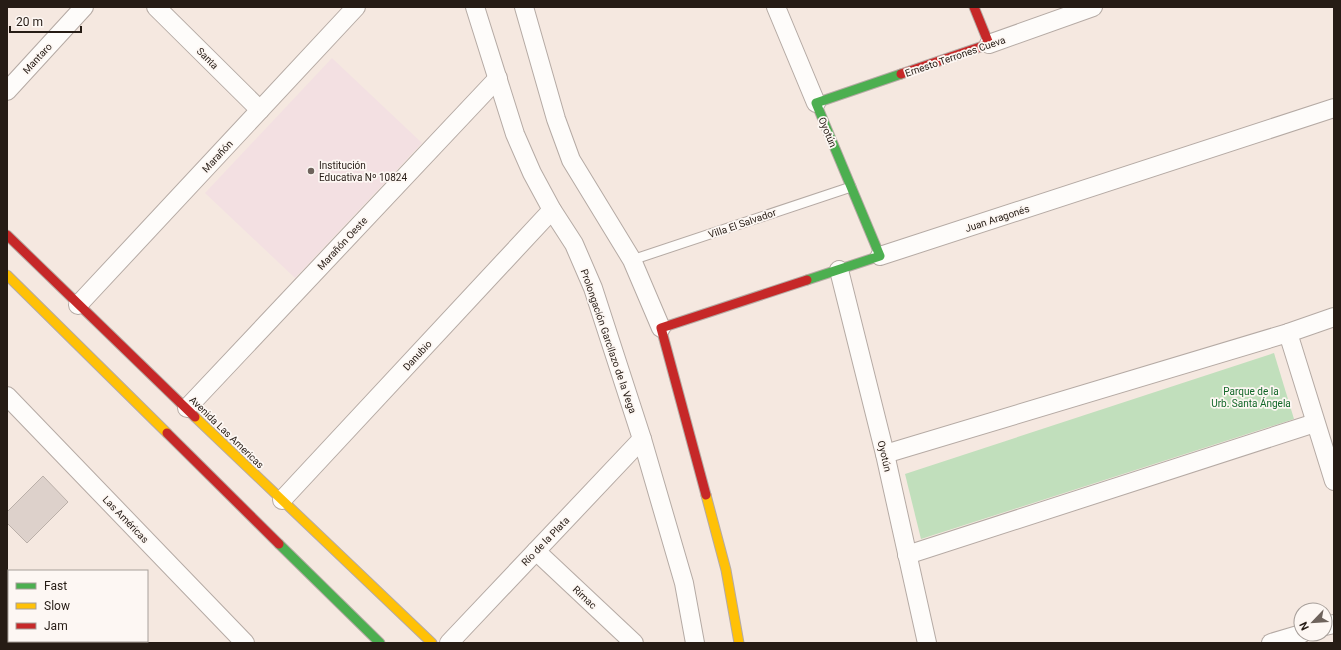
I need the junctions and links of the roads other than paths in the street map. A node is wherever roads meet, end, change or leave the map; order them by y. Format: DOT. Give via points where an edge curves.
graph roads {
  1 [pos="84,7"];
  2 [pos="156,7"];
  3 [pos="356,7"];
  4 [pos="475,7"];
  5 [pos="524,7"];
  6 [pos="776,7"];
  7 [pos="974,7"];
  8 [pos="1093,7"];
  9 [pos="989,44"];
  10 [pos="498,78"];
  11 [pos="7,91"];
  12 [pos="816,103"];
  13 [pos="1334,108"];
  14 [pos="260,110"];
  15 [pos="851,186"];
  16 [pos="552,210"];
  17 [pos="7,236"];
  18 [pos="880,256"];
  19 [pos="632,260"];
  20 [pos="839,270"];
  21 [pos="7,275"];
  22 [pos="78,305"];
  23 [pos="1334,317"];
  24 [pos="660,328"];
  25 [pos="1288,333"];
  26 [pos="7,396"];
  27 [pos="187,408"];
  28 [pos="1315,423"];
  29 [pos="642,439"];
  30 [pos="885,454"];
  31 [pos="1334,481"];
  32 [pos="282,500"];
  33 [pos="536,551"];
  34 [pos="908,555"];
  35 [pos="1293,636"];
  36 [pos="7,640"];
  37 [pos="8,643"];
  38 [pos="245,643"];
  39 [pos="380,643"];
  40 [pos="432,643"];
  41 [pos="449,643"];
  42 [pos="634,643"];
  43 [pos="695,643"];
  44 [pos="739,643"];
  45 [pos="927,643"];
  46 [pos="1271,643"];
  1 -- 11 [label="street, Mantaro"];
  2 -- 14 [label="street, Santa"];
  3 -- 14 [label="street, Marañón"];
  4 -- 10 [label="street, Prolongación Garcilazo de la Vega"];
  5 -- 19 [label="street" via="556,119 571,160"];
  6 -- 12 [label="street, Oyotún"];
  7 -- 9 [label="street"];
  8 -- 9 [label="street, Ernesto Terrones Cueva"];
  9 -- 12 [label="street, Ernesto Terrones Cueva"];
  10 -- 16 [label="street, Prolongación Garcilazo de la Vega" via="515,134"];
  10 -- 27 [label="street, Marañón Oeste"];
  12 -- 15 [label="street, Oyotún"];
  13 -- 18 [label="street, Juan Aragonés"];
  14 -- 22 [label="street, Marañón"];
  15 -- 18 [label="street, Oyotún"];
  15 -- 19 [label="lane, Villa El Salvador"];
  16 -- 29 [label="street, Prolongación Garcilazo de la Vega" via="574,244 593,288"];
  16 -- 32 [label="street, Danubio"];
  17 -- 22 [label="street, Avenida Las Americas"];
  18 -- 20 [label="street, Juan Aragonés"];
  19 -- 24 [label="street"];
  20 -- 24 [label="street, Juan Aragonés"];
  20 -- 30 [label="street, Oyotún"];
  21 -- 39 [label="street"];
  22 -- 27 [label="street, Avenida Las Americas"];
  23 -- 25 [label="street"];
  24 -- 44 [label="street" via="726,570"];
  25 -- 28 [label="street"];
  25 -- 30 [label="street"];
  26 -- 38 [label="street, Las Américas"];
  27 -- 32 [label="street, Avenida Las Americas"];
  28 -- 31 [label="street"];
  28 -- 34 [label="street"];
  29 -- 33 [label="street, Río de la Plata"];
  29 -- 43 [label="street, Prolongación Garcilazo de la Vega" via="684,583"];
  30 -- 34 [label="street, Oyotún"];
  32 -- 40 [label="street, Avenida Las Americas"];
  33 -- 41 [label="street, Río de la Plata"];
  33 -- 42 [label="street, Rímac"];
  34 -- 45 [label="street, Oyotún"];
  35 -- 46 [label="street"];
  36 -- 37 [label="street"];
}
